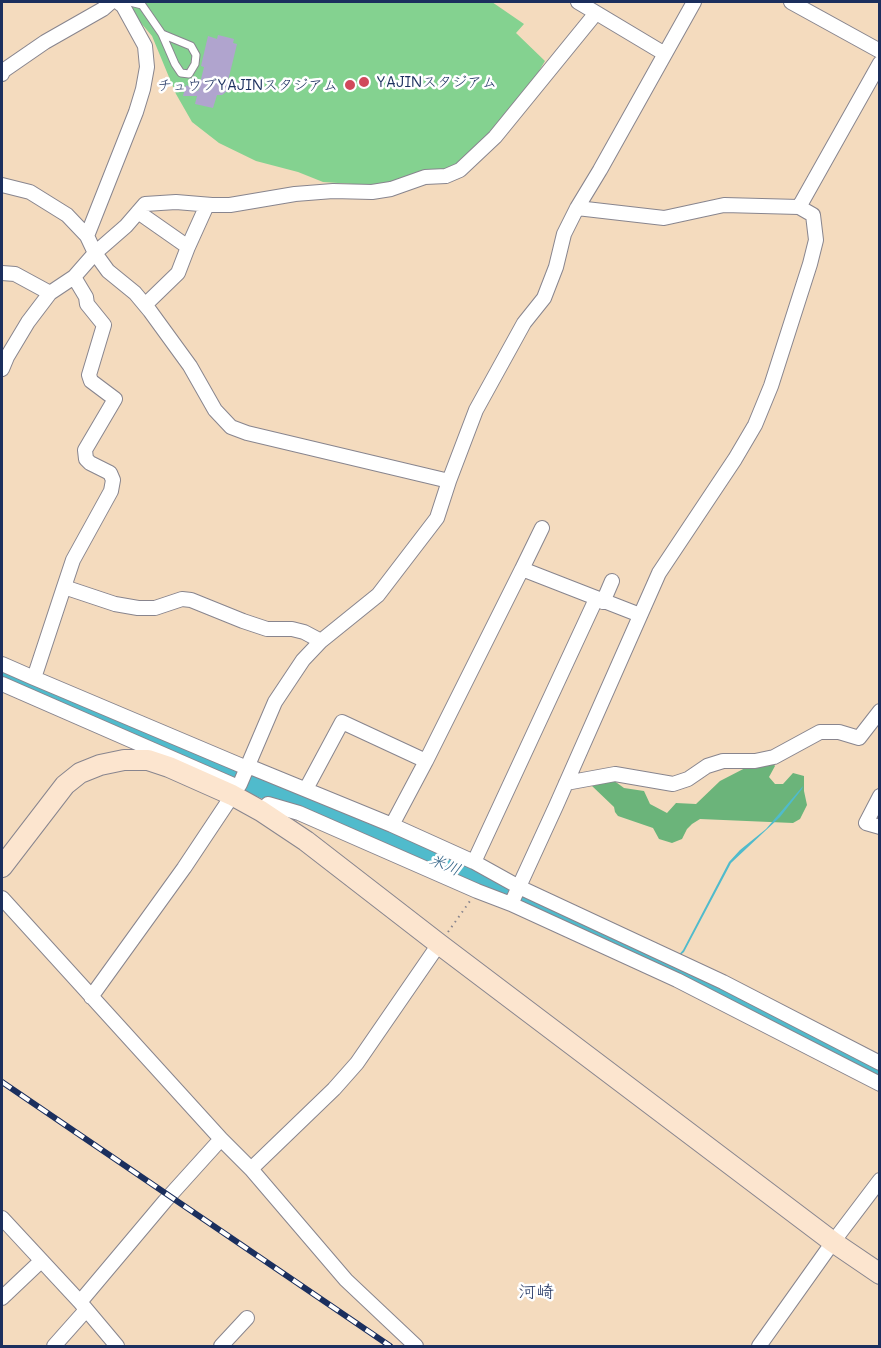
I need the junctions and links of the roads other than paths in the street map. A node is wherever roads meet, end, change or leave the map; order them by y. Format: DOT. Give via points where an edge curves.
graph roads {
  1 [pos="111,2"];
  2 [pos="118,2"];
  3 [pos="130,2"];
  4 [pos="578,2"];
  5 [pos="694,2"];
  6 [pos="791,2"];
  7 [pos="596,13"];
  8 [pos="162,34"];
  9 [pos="879,51"];
  10 [pos="665,54"];
  11 [pos="879,63"];
  12 [pos="2,71"];
  13 [pos="2,185"];
  14 [pos="207,205"];
  15 [pos="799,207"];
  16 [pos="577,208"];
  17 [pos="138,213"];
  18 [pos="87,236"];
  19 [pos="188,247"];
  20 [pos="95,253"];
  21 [pos="2,273"];
  22 [pos="74,277"];
  23 [pos="50,293"];
  24 [pos="145,305"];
  25 [pos="2,369"];
  26 [pos="449,481"];
  27 [pos="542,528"];
  28 [pos="522,569"];
  29 [pos="612,581"];
  30 [pos="64,587"];
  31 [pos="600,600"];
  32 [pos="640,615"];
  33 [pos="321,641"];
  34 [pos="2,664"];
  35 [pos="34,678"];
  36 [pos="2,684"];
  37 [pos="879,711"];
  38 [pos="426,761"];
  39 [pos="242,779"];
  40 [pos="566,783"];
  41 [pos="306,789"];
  42 [pos="879,796"];
  43 [pos="261,811"];
  44 [pos="392,825"];
  45 [pos="879,827"];
  46 [pos="474,862"];
  47 [pos="2,867"];
  48 [pos="519,887"];
  49 [pos="2,898"];
  50 [pos="511,904"];
  51 [pos="439,944"];
  52 [pos="91,997"];
  53 [pos="879,1063"];
  54 [pos="879,1084"];
  55 [pos="221,1140"];
  56 [pos="251,1169"];
  57 [pos="879,1180"];
  58 [pos="2,1218"];
  59 [pos="833,1242"];
  60 [pos="41,1261"];
  61 [pos="879,1274"];
  62 [pos="2,1298"];
  63 [pos="83,1306"];
  64 [pos="247,1317"];
  65 [pos="54,1347"];
  66 [pos="117,1347"];
  67 [pos="221,1347"];
  68 [pos="416,1347"];
  69 [pos="759,1347"];
  1 -- 12 [label="street"];
  2 -- 18 [label="street" via="145,46 147,67 136,112"];
  3 -- 8 [label="lane" via="142,5"];
  4 -- 7 [label="street"];
  5 -- 10 [label="street"];
  6 -- 9 [label="street"];
  7 -- 10 [label="street"];
  7 -- 14 [label="street" via="495,137 460,170 372,192 295,194"];
  8 -- 8 [label="lane" via="191,46 196,55 189,74 181,73"];
  10 -- 16 [label="street"];
  11 -- 15 [label="street"];
  13 -- 18 [label="street" via="30,192 67,215"];
  14 -- 17 [label="street" via="145,204"];
  14 -- 19 [label="street"];
  15 -- 16 [label="street" via="724,205 664,218"];
  15 -- 32 [label="street" via="813,215 816,240 771,386 735,459 659,573"];
  16 -- 26 [label="street" via="564,234 544,298 524,322 476,410"];
  17 -- 19 [label="street"];
  17 -- 20 [label="street"];
  18 -- 20 [label="street"];
  19 -- 24 [label="street" via="178,273"];
  20 -- 22 [label="street"];
  20 -- 24 [label="street" via="108,271"];
  21 -- 23 [label="street" via="15,273"];
  22 -- 23 [label="street"];
  22 -- 30 [label="street" via="87,304 104,325 89,375 115,399 85,450 86,459 110,472 113,480 111,491 73,560"];
  23 -- 25 [label="street" via="28,322"];
  24 -- 26 [label="street" via="190,366 215,410 231,427"];
  26 -- 33 [label="street" via="437,518 389,582"];
  27 -- 28 [label="street"];
  28 -- 31 [label="street"];
  28 -- 38 [label="street"];
  29 -- 31 [label="street"];
  30 -- 33 [label="street" via="138,608 155,609 182,599 191,600 267,629 292,629"];
  30 -- 35 [label="street"];
  31 -- 32 [label="street"];
  31 -- 46 [label="street"];
  32 -- 40 [label="street"];
  33 -- 39 [label="street" via="275,702"];
  34 -- 35 [label="street"];
  35 -- 39 [label="street"];
  36 -- 39 [label="street"];
  37 -- 40 [label="street" via="859,738 820,732 774,758 707,766 673,784 615,774"];
  38 -- 41 [label="street" via="342,722"];
  38 -- 44 [label="street"];
  39 -- 41 [label="street"];
  39 -- 43 [label="street"];
  39 -- 47 [label="street" via="148,760 100,765 64,785"];
  39 -- 52 [label="street"];
  40 -- 48 [label="street"];
  41 -- 44 [label="street"];
  42 -- 45 [label="street" via="866,824"];
  43 -- 50 [label="street" via="268,804 299,813"];
  43 -- 51 [label="street"];
  44 -- 46 [label="street"];
  46 -- 48 [label="street"];
  48 -- 50 [label="street"];
  48 -- 53 [label="street" via="723,982"];
  49 -- 52 [label="street"];
  50 -- 54 [label="street" via="677,980"];
  51 -- 56 [label="street" via="357,1064"];
  51 -- 59 [label="street"];
  52 -- 55 [label="street"];
  55 -- 56 [label="street"];
  55 -- 63 [label="street" via="165,1201"];
  56 -- 68 [label="street" via="346,1280"];
  57 -- 59 [label="street"];
  58 -- 60 [label="street"];
  59 -- 61 [label="street"];
  59 -- 69 [label="street"];
  60 -- 62 [label="street"];
  60 -- 63 [label="street"];
  63 -- 65 [label="street"];
  63 -- 66 [label="street"];
  64 -- 67 [label="street"];
}
